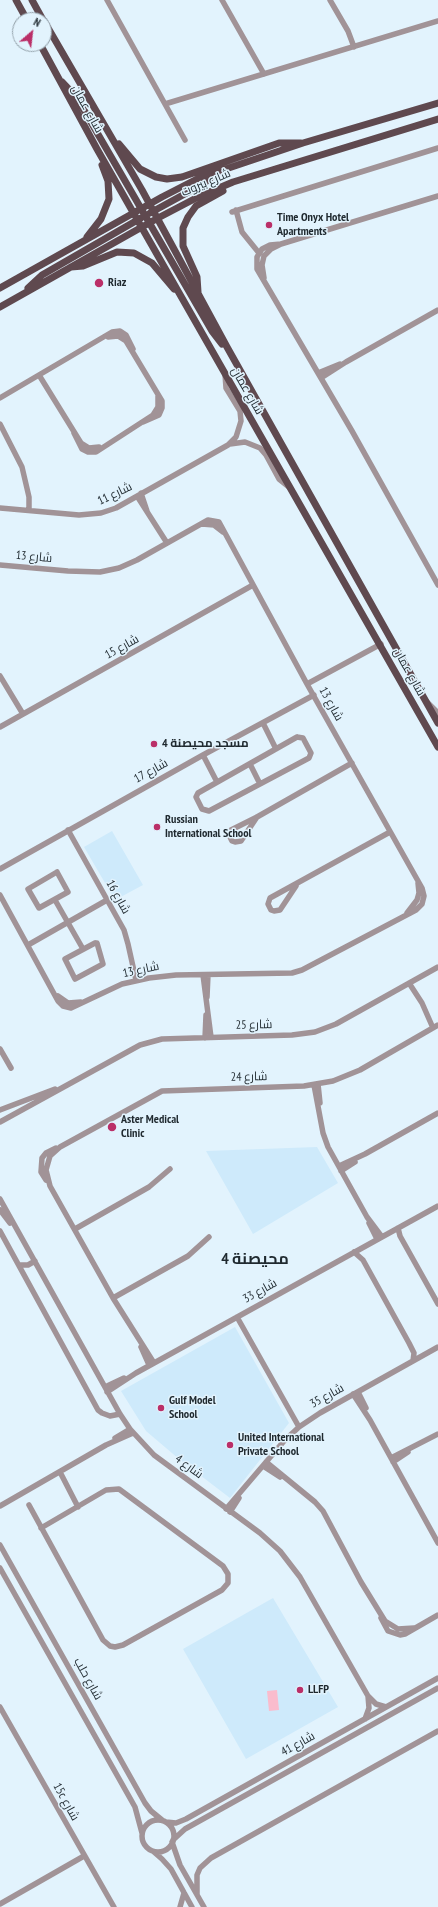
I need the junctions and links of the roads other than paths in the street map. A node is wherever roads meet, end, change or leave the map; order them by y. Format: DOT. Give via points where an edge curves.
graph roads {
  1 [pos="16,0"];
  2 [pos="32,0"];
  3 [pos="107,0"];
  4 [pos="222,0"];
  5 [pos="330,0"];
  6 [pos="23,12"];
  7 [pos="39,12"];
  8 [pos="438,21"];
  9 [pos="52,35"];
  10 [pos="354,47"];
  11 [pos="44,52"];
  12 [pos="264,74"];
  13 [pos="58,78"];
  14 [pos="438,103"];
  15 [pos="165,104"];
  16 [pos="438,119"];
  17 [pos="110,136"];
  18 [pos="185,140"];
  19 [pos="303,143"];
  20 [pos="438,148"];
  21 [pos="97,149"];
  22 [pos="216,173"];
  23 [pos="233,182"];
  24 [pos="438,196"];
  25 [pos="150,204"];
  26 [pos="141,209"];
  27 [pos="133,213"];
  28 [pos="156,215"];
  29 [pos="147,219"];
  30 [pos="137,220"];
  31 [pos="141,227"];
  32 [pos="84,240"];
  33 [pos="281,244"];
  34 [pos="259,253"];
  35 [pos="69,267"];
  36 [pos="265,280"];
  37 [pos="0,288"];
  38 [pos="26,292"];
  39 [pos="179,292"];
  40 [pos="198,294"];
  41 [pos="0,307"];
  42 [pos="438,310"];
  43 [pos="227,347"];
  44 [pos="225,374"];
  45 [pos="39,375"];
  46 [pos="319,376"];
  47 [pos="0,398"];
  48 [pos="0,424"];
  49 [pos="228,445"];
  50 [pos="289,487"];
  51 [pos="139,494"];
  52 [pos="0,508"];
  53 [pos="27,510"];
  54 [pos="167,543"];
  55 [pos="0,565"];
  56 [pos="253,585"];
  57 [pos="438,585"];
  58 [pos="380,644"];
  59 [pos="0,676"];
  60 [pos="307,684"];
  61 [pos="314,695"];
  62 [pos="426,701"];
  63 [pos="438,713"];
  64 [pos="23,714"];
  65 [pos="261,723"];
  66 [pos="438,723"];
  67 [pos="0,728"];
  68 [pos="438,747"];
  69 [pos="275,750"];
  70 [pos="205,754"];
  71 [pos="352,763"];
  72 [pos="250,764"];
  73 [pos="219,782"];
  74 [pos="260,784"];
  75 [pos="257,817"];
  76 [pos="68,830"];
  77 [pos="390,832"];
  78 [pos="0,869"];
  79 [pos="296,886"];
  80 [pos="0,895"];
  81 [pos="55,900"];
  82 [pos="108,900"];
  83 [pos="68,922"];
  84 [pos="28,945"];
  85 [pos="83,949"];
  86 [pos="438,967"];
  87 [pos="205,975"];
  88 [pos="136,980"];
  89 [pos="411,982"];
  90 [pos="436,1026"];
  91 [pos="208,1038"];
  92 [pos="0,1049"];
  93 [pos="11,1068"];
  94 [pos="66,1085"];
  95 [pos="316,1085"];
  96 [pos="0,1110"];
  97 [pos="438,1113"];
  98 [pos="0,1122"];
  99 [pos="170,1169"];
  100 [pos="340,1169"];
  101 [pos="0,1199"];
  102 [pos="438,1206"];
  103 [pos="0,1210"];
  104 [pos="398,1228"];
  105 [pos="75,1229"];
  106 [pos="0,1231"];
  107 [pos="20,1236"];
  108 [pos="209,1238"];
  109 [pos="379,1238"];
  110 [pos="354,1252"];
  111 [pos="36,1263"];
  112 [pos="19,1265"];
  113 [pos="25,1276"];
  114 [pos="113,1298"];
  115 [pos="438,1304"];
  116 [pos="238,1317"];
  117 [pos="438,1347"];
  118 [pos="413,1361"];
  119 [pos="152,1364"];
  120 [pos="106,1389"];
  121 [pos="356,1393"];
  122 [pos="120,1414"];
  123 [pos="299,1427"];
  124 [pos="131,1431"];
  125 [pos="438,1434"];
  126 [pos="392,1460"];
  127 [pos="265,1464"];
  128 [pos="60,1472"];
  129 [pos="29,1505"];
  130 [pos="0,1506"];
  131 [pos="78,1507"];
  132 [pos="228,1510"];
  133 [pos="42,1528"];
  134 [pos="438,1543"];
  135 [pos="0,1546"];
  136 [pos="0,1568"];
  137 [pos="0,1580"];
  138 [pos="9,1584"];
  139 [pos="438,1615"];
  140 [pos="438,1678"];
  141 [pos="438,1688"];
  142 [pos="368,1696"];
  143 [pos="0,1707"];
  144 [pos="386,1707"];
  145 [pos="365,1719"];
  146 [pos="438,1731"];
  147 [pos="164,1821"];
  148 [pos="142,1833"];
  149 [pos="173,1841"];
  150 [pos="152,1851"];
  151 [pos="84,1856"];
  152 [pos="184,1893"];
  153 [pos="197,1894"];
  154 [pos="1,1903"];
  155 [pos="114,1907"];
  156 [pos="180,1907"];
  157 [pos="192,1907"];
  158 [pos="204,1907"];
  1 -- 6 [label="main road"];
  2 -- 7 [label="main road, شارع عمان"];
  3 -- 15 [label="street"];
  4 -- 12 [label="street"];
  5 -- 10 [label="street"];
  8 -- 10 [label="street"];
  9 -- 17 [label="main road, شارع عمان"];
  10 -- 12 [label="street"];
  11 -- 13 [label="main road, شارع عمان"];
  12 -- 15 [label="street"];
  13 -- 21 [label="main road, شارع عمان"];
  13 -- 26 [label="main road" via="77,98"];
  14 -- 19 [label="main road, شارع بيروت"];
  15 -- 18 [label="street"];
  16 -- 23 [label="main road, شارع بيروت"];
  17 -- 19 [label="main road" via="140,168 156,177 167,179 182,177 279,143"];
  17 -- 25 [label="main road, شارع عمان"];
  19 -- 22 [label="main road, شارع بيروت"];
  20 -- 34 [label="street" via="234,211 242,232"];
  21 -- 27 [label="main road, شارع عمان"];
  21 -- 32 [label="main road" via="108,181 109,199 101,219"];
  22 -- 25 [label="main road, شارع بيروت" via="185,184"];
  22 -- 28 [label="main road"];
  23 -- 28 [label="main road, شارع بيروت"];
  23 -- 40 [label="main road" via="222,192 196,206 183,228 183,246 197,277"];
  24 -- 33 [label="street"];
  25 -- 26 [label="main road, شارع بيروت"];
  25 -- 28 [label="main road, شارع عمان"];
  26 -- 27 [label="main road, شارع بيروت"];
  26 -- 29 [label="main road"];
  27 -- 30 [label="main road, شارع عمان"];
  27 -- 32 [label="main road, شارع بيروت"];
  28 -- 29 [label="main road"];
  28 -- 40 [label="main road, شارع عمان"];
  29 -- 30 [label="main road"];
  29 -- 31 [label="main road"];
  29 -- 43 [label="main road" via="215,336"];
  30 -- 31 [label="main road, شارع عمان"];
  30 -- 38 [label="main road" via="42,274"];
  31 -- 35 [label="main road"];
  31 -- 39 [label="main road, شارع عمان"];
  32 -- 37 [label="main road, شارع بيروت"];
  33 -- 34 [label="street" via="270,245"];
  33 -- 36 [label="street" via="264,256 262,266"];
  34 -- 36 [label="street" via="256,265"];
  35 -- 38 [label="main road"];
  35 -- 39 [label="main road" via="83,266 117,252 134,253 152,263"];
  36 -- 46 [label="street"];
  38 -- 41 [label="main road"];
  39 -- 44 [label="main road, شارع عمان"];
  40 -- 43 [label="main road, شارع عمان"];
  42 -- 46 [label="street"];
  43 -- 62 [label="main road, شارع عمان"];
  44 -- 49 [label="street, شارع 11" via="226,388 240,411 241,421 236,437"];
  44 -- 50 [label="main road, شارع عمان"];
  45 -- 45 [label="street" via="112,332 120,331 128,338 162,401 161,412 96,452 85,451 79,446 74,433"];
  45 -- 47 [label="street"];
  46 -- 57 [label="street"];
  48 -- 53 [label="street" via="24,475 28,493"];
  49 -- 50 [label="street, شارع 11" via="245,442 260,448 279,479"];
  49 -- 51 [label="street, شارع 11"];
  50 -- 58 [label="main road, شارع عمان"];
  51 -- 53 [label="street, شارع 11" via="109,511 94,515"];
  51 -- 54 [label="street"];
  52 -- 53 [label="street, شارع 11"];
  54 -- 55 [label="street, شارع 13" via="131,563 100,572"];
  54 -- 56 [label="street, شارع 13" via="198,526 216,526 227,538"];
  56 -- 60 [label="street, شارع 13"];
  56 -- 64 [label="street, شارع 15"];
  58 -- 60 [label="street"];
  58 -- 68 [label="main road, شارع عمان"];
  59 -- 64 [label="street"];
  60 -- 61 [label="street, شارع 13"];
  61 -- 65 [label="street, شارع 17"];
  61 -- 71 [label="street, شارع 13"];
  62 -- 63 [label="street"];
  62 -- 66 [label="main road, شارع عمان"];
  64 -- 67 [label="street, شارع 15"];
  65 -- 69 [label="street"];
  65 -- 70 [label="street, شارع 17"];
  69 -- 72 [label="street"];
  69 -- 74 [label="street" via="299,737 311,755"];
  70 -- 73 [label="street"];
  70 -- 76 [label="street, شارع 17"];
  71 -- 75 [label="street"];
  71 -- 77 [label="street, شارع 13"];
  72 -- 73 [label="street"];
  72 -- 74 [label="street"];
  73 -- 74 [label="street" via="196,795 204,811 209,812"];
  75 -- 75 [label="street" via="231,830 229,835 232,841 241,841"];
  76 -- 78 [label="street, شارع 17"];
  76 -- 82 [label="street, شارع 16"];
  77 -- 79 [label="street"];
  77 -- 87 [label="street, شارع 13" via="417,880 417,900 406,915 292,973"];
  79 -- 79 [label="street" via="270,898 268,904 271,910 280,910"];
  80 -- 84 [label="street, شارع 13"];
  81 -- 81 [label="street" via="39,908 28,889 57,872 68,892"];
  81 -- 83 [label="street"];
  82 -- 83 [label="street"];
  82 -- 88 [label="street, شارع 16" via="126,937"];
  83 -- 84 [label="street"];
  83 -- 85 [label="street"];
  84 -- 88 [label="street, شارع 13" via="52,989 68,1003 85,1001"];
  85 -- 85 [label="street" via="96,943 103,964 75,978 65,959"];
  86 -- 89 [label="street, شارع 25"];
  87 -- 88 [label="street, شارع 13" via="176,975"];
  87 -- 91 [label="street"];
  89 -- 90 [label="street"];
  89 -- 91 [label="street, شارع 25" via="336,1024 315,1032"];
  90 -- 95 [label="street, شارع 24" via="360,1070"];
  91 -- 94 [label="street, شارع 25" via="162,1039 140,1044"];
  92 -- 93 [label="street"];
  94 -- 96 [label="street, شارع 25"];
  94 -- 98 [label="street, شارع 25"];
  95 -- 100 [label="street" via="326,1143"];
  95 -- 105 [label="street, شارع 24" via="162,1091 46,1152 40,1165 41,1172"];
  97 -- 100 [label="street"];
  99 -- 105 [label="street" via="149,1187"];
  100 -- 109 [label="street"];
  101 -- 107 [label="street, شارع 4"];
  102 -- 104 [label="street, شارع 33"];
  103 -- 107 [label="street, شارع 4"];
  104 -- 109 [label="street, شارع 33"];
  104 -- 115 [label="street"];
  105 -- 114 [label="street, شارع 24"];
  106 -- 112 [label="street"];
  107 -- 111 [label="street, شارع 4"];
  108 -- 114 [label="street" via="188,1256"];
  109 -- 110 [label="street, شارع 33"];
  110 -- 116 [label="street, شارع 33"];
  110 -- 118 [label="street" via="363,1260 409,1344 414,1354"];
  111 -- 112 [label="street"];
  111 -- 113 [label="street"];
  111 -- 120 [label="street, شارع 4"];
  112 -- 113 [label="street"];
  113 -- 122 [label="street" via="98,1410 110,1416"];
  114 -- 119 [label="street, شارع 24"];
  116 -- 119 [label="street, شارع 33"];
  116 -- 123 [label="street"];
  117 -- 118 [label="street, شارع 35"];
  118 -- 121 [label="street, شارع 35"];
  119 -- 120 [label="street, شارع 33"];
  120 -- 122 [label="street, شارع 4"];
  121 -- 123 [label="street, شارع 35"];
  121 -- 126 [label="street"];
  122 -- 124 [label="street, شارع 4"];
  123 -- 127 [label="street, شارع 35"];
  124 -- 128 [label="street"];
  124 -- 132 [label="street, شارع 4" via="154,1455"];
  125 -- 126 [label="street"];
  126 -- 134 [label="street"];
  127 -- 132 [label="street, شارع 35"];
  127 -- 139 [label="street" via="323,1511 385,1628 392,1633 405,1634"];
  128 -- 130 [label="street"];
  128 -- 131 [label="street"];
  129 -- 133 [label="street"];
  131 -- 133 [label="street"];
  131 -- 133 [label="street" via="106,1490 115,1488 124,1491 223,1566 228,1574 228,1583 222,1590 123,1645 110,1646 103,1640"];
  132 -- 142 [label="street, شارع 4" via="267,1539 292,1565"];
  135 -- 147 [label="street, شارع حلب" via="145,1803"];
  136 -- 138 [label="street, شارع حلب"];
  137 -- 138 [label="street"];
  138 -- 148 [label="street, شارع حلب" via="135,1807"];
  140 -- 144 [label="street, شارع 41"];
  141 -- 149 [label="street, شارع 41" via="185,1829"];
  142 -- 144 [label="street, شارع 4" via="376,1704"];
  142 -- 145 [label="street" via="369,1708"];
  143 -- 151 [label="street, 15c شارع"];
  144 -- 145 [label="street, شارع 41"];
  145 -- 147 [label="street, شارع 41" via="186,1819 176,1822"];
  146 -- 153 [label="street" via="204,1862 197,1874"];
  147 -- 148 [label="street" via="149,1822"];
  147 -- 149 [label="street" via="172,1828"];
  148 -- 150 [label="street" via="145,1846"];
  149 -- 150 [label="street" via="164,1850"];
  149 -- 153 [label="street" via="180,1865"];
  150 -- 152 [label="street" via="167,1863"];
  151 -- 154 [label="street"];
  151 -- 155 [label="street, 15c شارع"];
  152 -- 156 [label="street"];
  152 -- 157 [label="street"];
  153 -- 158 [label="street"];
}
